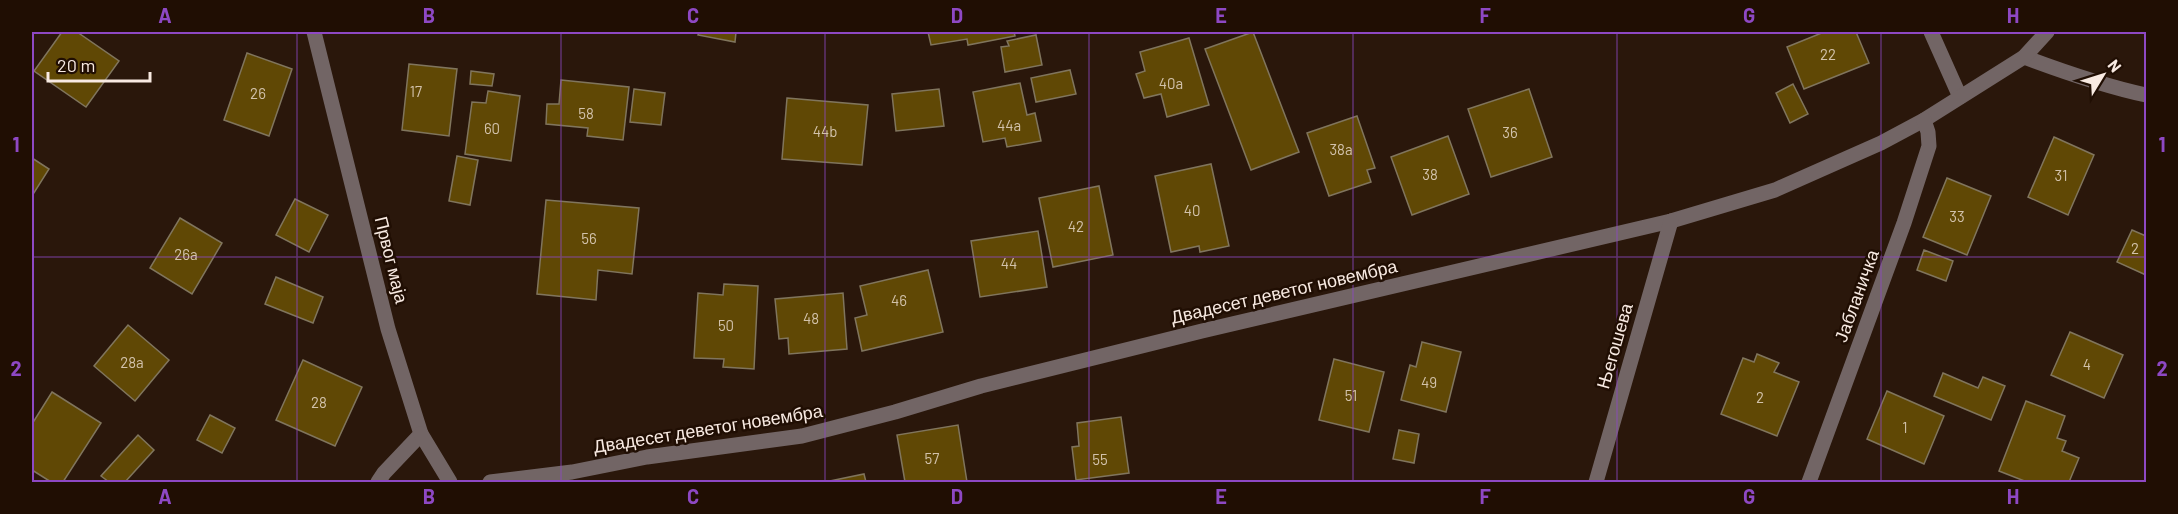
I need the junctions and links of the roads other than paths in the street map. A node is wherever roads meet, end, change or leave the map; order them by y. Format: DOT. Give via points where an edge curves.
graph roads {
  1 [pos="314,32"];
  2 [pos="1931,32"];
  3 [pos="2047,32"];
  4 [pos="2024,57"];
  5 [pos="2146,95"];
  6 [pos="1960,97"];
  7 [pos="1924,120"];
  8 [pos="1671,221"];
  9 [pos="421,434"];
  10 [pos="378,483"];
  11 [pos="450,483"];
  12 [pos="490,483"];
  13 [pos="1596,483"];
  14 [pos="1809,483"];
  1 -- 9 [label="street, Првог маја" via="388,330"];
  2 -- 6 [label="street"];
  3 -- 4 [label="street, Двадесет деветог новембра"];
  4 -- 5 [label="street"];
  4 -- 6 [label="street, Двадесет деветог новембра"];
  6 -- 7 [label="street, Двадесет деветог новембра"];
  7 -- 8 [label="street, Двадесет деветог новембра" via="1775,190"];
  7 -- 14 [label="street, Јабланичка" via="1929,146"];
  8 -- 12 [label="street, Двадесет деветог новембра" via="1179,337 802,436"];
  8 -- 13 [label="street, Његошева"];
  9 -- 10 [label="street"];
  9 -- 11 [label="street"];
}
